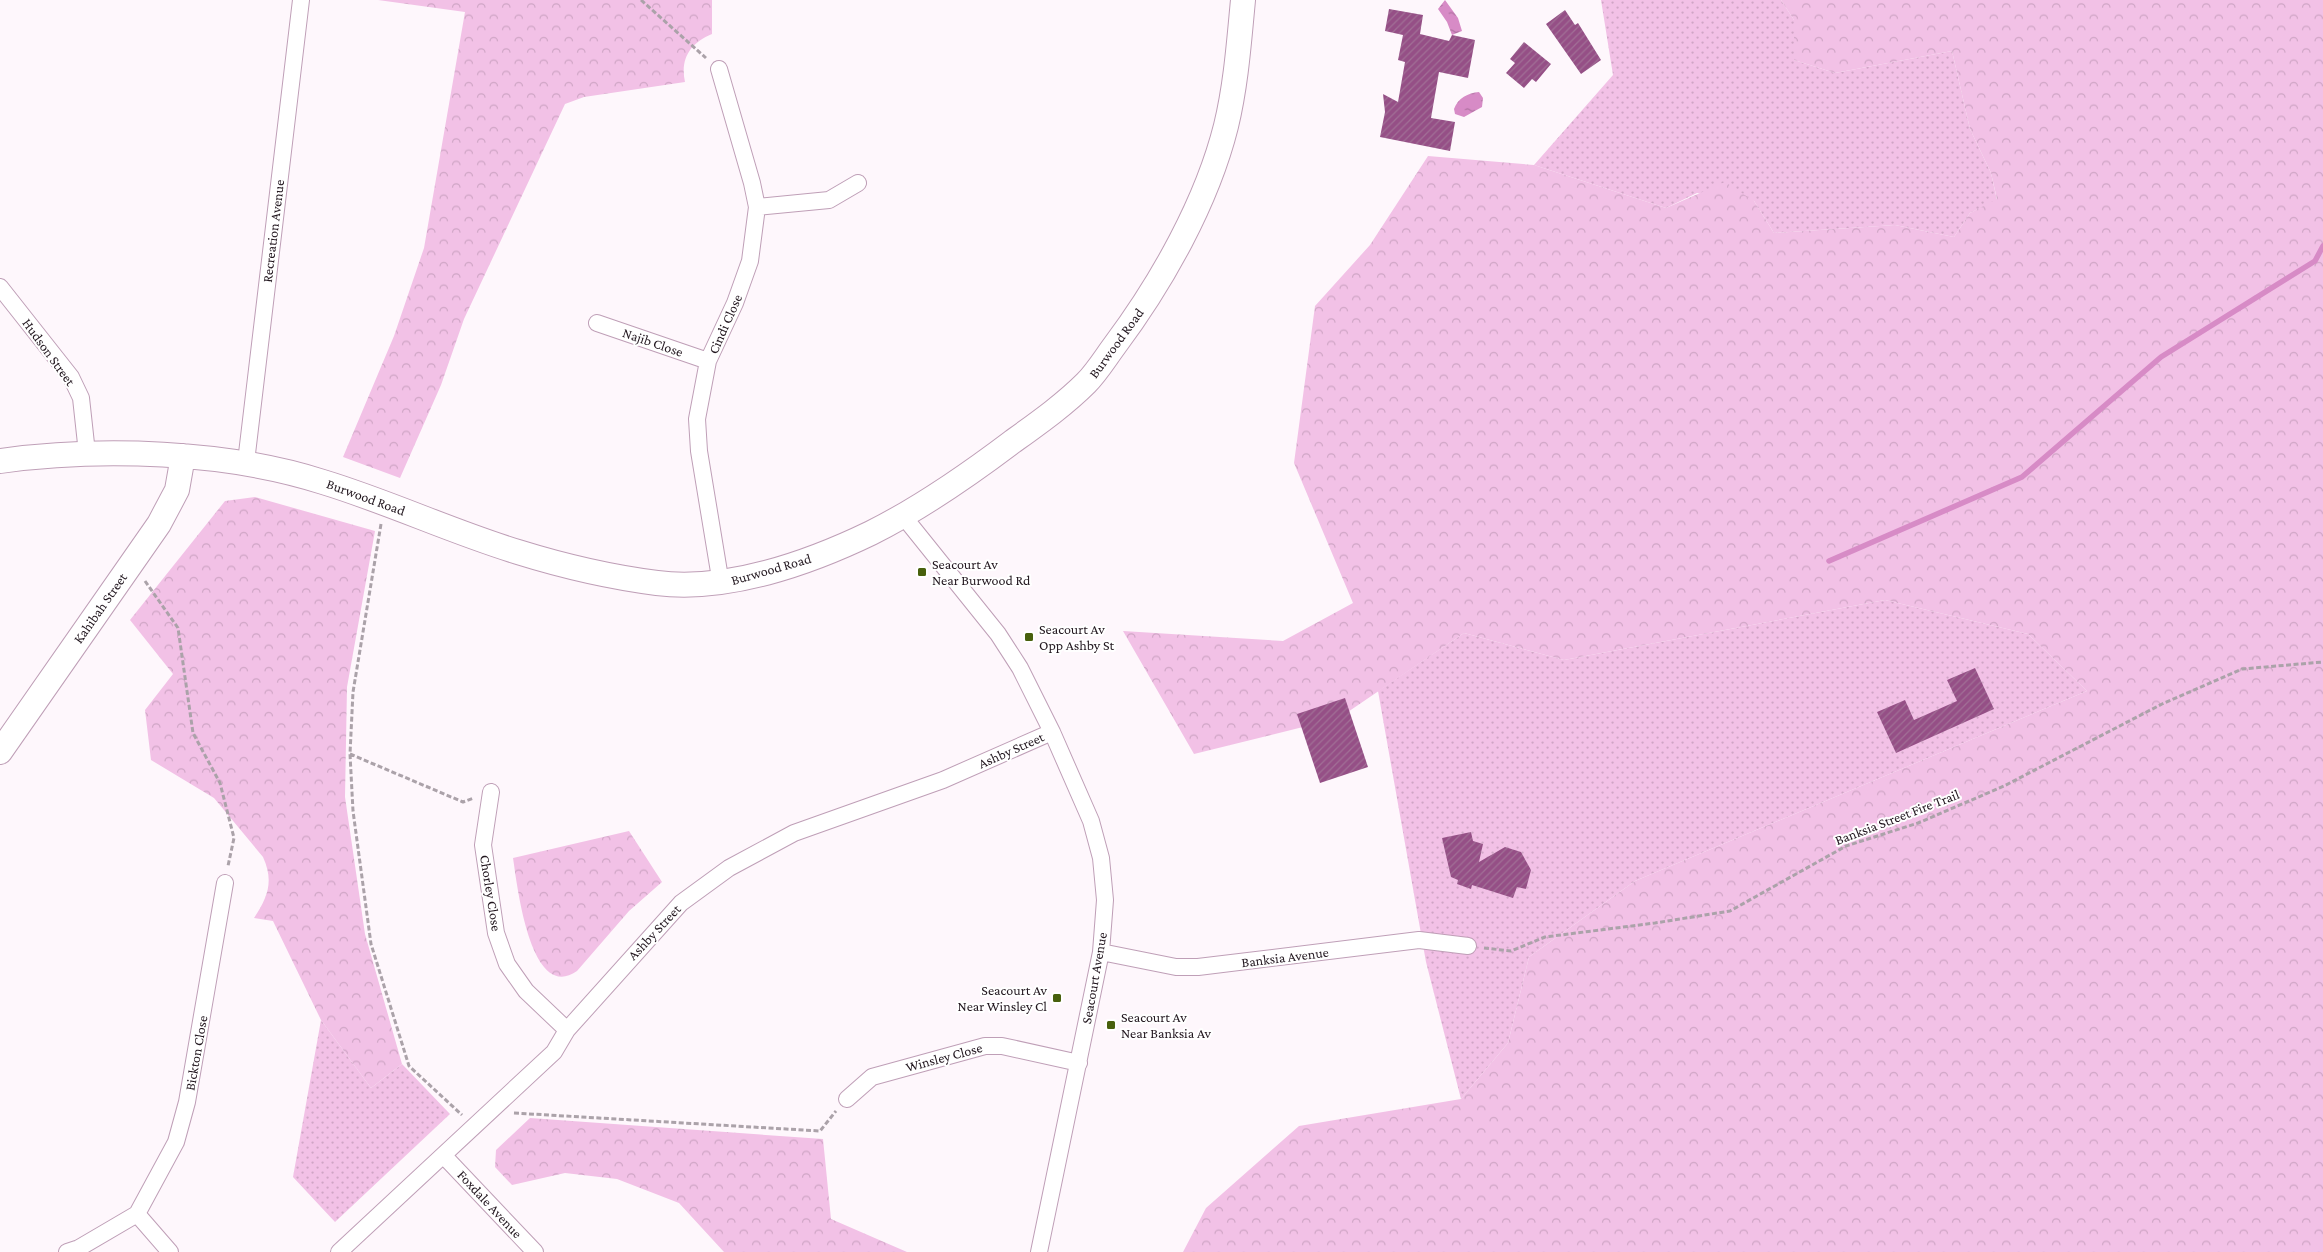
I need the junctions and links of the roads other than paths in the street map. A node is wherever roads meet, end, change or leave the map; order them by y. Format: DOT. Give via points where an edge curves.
graph roads {
  1 [pos="301,0"];
  2 [pos="1243,0"];
  3 [pos="719,69"];
  4 [pos="858,183"];
  5 [pos="757,207"];
  6 [pos="0,287"];
  7 [pos="597,323"];
  8 [pos="708,361"];
  9 [pos="87,454"];
  10 [pos="183,456"];
  11 [pos="0,461"];
  12 [pos="246,462"];
  13 [pos="904,517"];
  14 [pos="721,584"];
  15 [pos="1052,732"];
  16 [pos="0,752"];
  17 [pos="491,792"];
  18 [pos="225,882"];
  19 [pos="1468,946"];
  20 [pos="1101,952"];
  21 [pos="567,1030"];
  22 [pos="1079,1063"];
  23 [pos="847,1099"];
  24 [pos="444,1156"];
  25 [pos="137,1214"];
  26 [pos="67,1252"];
  27 [pos="170,1252"];
  28 [pos="338,1252"];
  29 [pos="536,1252"];
  30 [pos="1039,1252"];
  1 -- 12 [label="street, Recreation Avenue"];
  2 -- 13 [label="main road, Burwood Road" via="1226,127 1203,193 1176,250 1131,323 1088,381 976,469"];
  3 -- 5 [label="street, Cindi Close"];
  4 -- 5 [label="street" via="829,200"];
  5 -- 8 [label="street, Cindi Close" via="750,260 736,303"];
  6 -- 9 [label="street, Hudson Street" via="71,378 81,398"];
  7 -- 8 [label="street, Najib Close"];
  8 -- 14 [label="street, Cindi Close" via="697,419 698,451"];
  9 -- 10 [label="main road, Burwood Road"];
  9 -- 11 [label="main road, Burwood Road"];
  10 -- 12 [label="main road, Burwood Road"];
  10 -- 16 [label="main road, Kahibah Street" via="177,490 158,524"];
  12 -- 14 [label="main road, Burwood Road" via="321,481 516,552 591,572 662,584"];
  13 -- 14 [label="main road, Burwood Road" via="845,546"];
  13 -- 15 [label="street, Seacourt Avenue" via="998,634 1020,668"];
  15 -- 20 [label="street, Seacourt Avenue" via="1091,821 1101,858 1105,900"];
  15 -- 21 [label="street, Ashby Street" via="943,780 794,833 729,868 681,902"];
  17 -- 21 [label="street, Chorley Close" via="483,845 496,933 507,964 526,991"];
  18 -- 25 [label="street, Bickton Close" via="187,1102 176,1142"];
  19 -- 20 [label="street, Banksia Avenue" via="1418,940 1183,967"];
  20 -- 22 [label="street, Seacourt Avenue"];
  21 -- 24 [label="street, Ashby Street" via="554,1052"];
  22 -- 23 [label="street, Winsley Close" via="1002,1046 985,1046 872,1077"];
  22 -- 30 [label="street, Seacourt Avenue"];
  24 -- 28 [label="street, Ashby Street"];
  24 -- 29 [label="street, Foxdale Avenue"];
  25 -- 26 [label="street"];
  25 -- 27 [label="street"];
}
